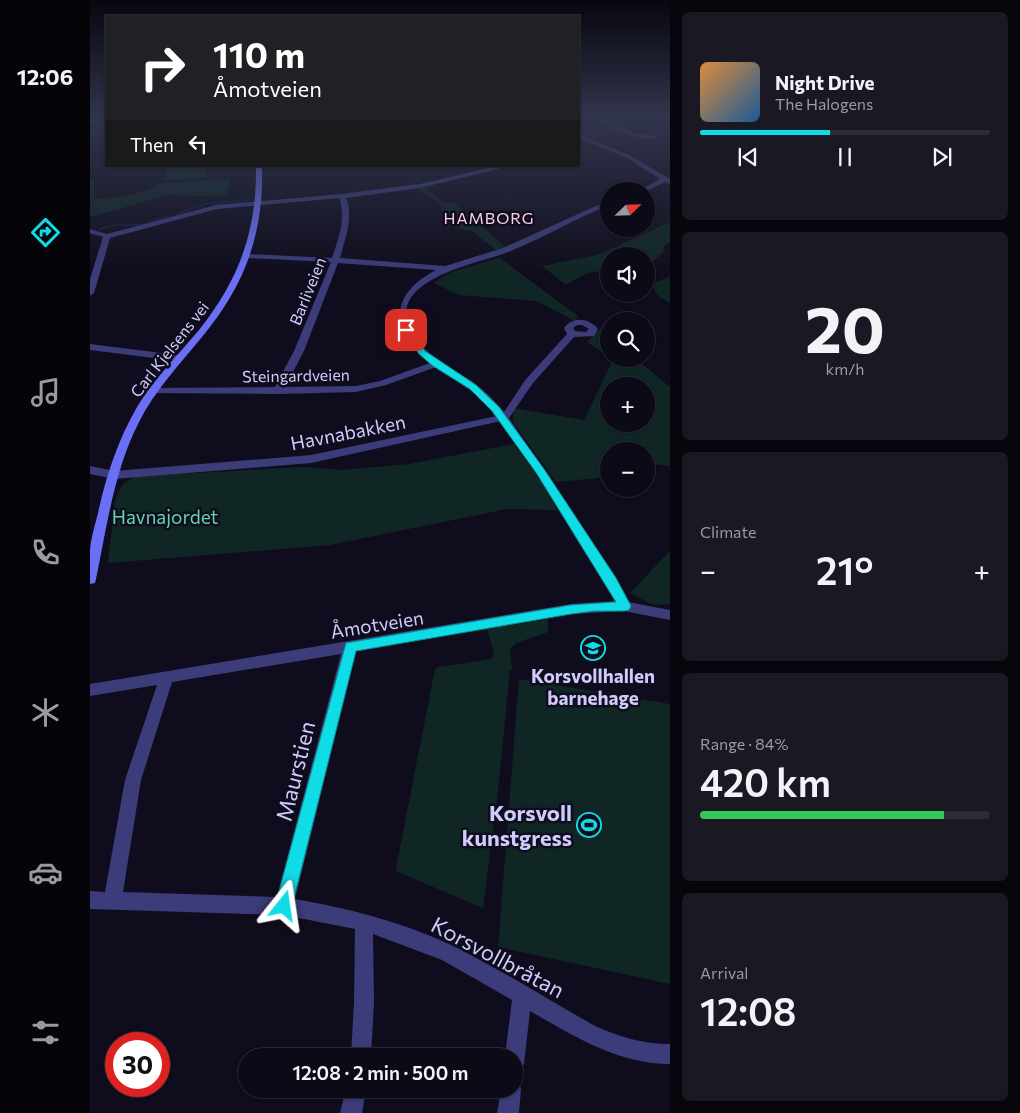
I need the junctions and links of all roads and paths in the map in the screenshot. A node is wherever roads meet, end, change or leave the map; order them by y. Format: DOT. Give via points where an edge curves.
graph roads {
  1 [pos="258,169"];
  2 [pos="495,169"];
  3 [pos="648,169"];
  4 [pos="667,181"];
  5 [pos="655,187"];
  6 [pos="342,196"];
  7 [pos="258,204"];
  8 [pos="600,206"];
  9 [pos="90,231"];
  10 [pos="107,236"];
  11 [pos="247,256"];
  12 [pos="336,259"];
  13 [pos="447,269"];
  14 [pos="90,293"];
  15 [pos="572,334"];
  16 [pos="90,347"];
  17 [pos="178,358"];
  18 [pos="436,364"];
  19 [pos="152,391"];
  20 [pos="278,391"];
  21 [pos="502,418"];
  22 [pos="90,470"];
  23 [pos="114,475"];
  24 [pos="90,579"];
  25 [pos="624,606"];
  26 [pos="670,615"];
  27 [pos="350,647"];
  28 [pos="166,679"];
  29 [pos="90,690"];
  30 [pos="113,899"];
  31 [pos="90,900"];
  32 [pos="284,906"];
  33 [pos="364,923"];
  34 [pos="522,995"];
  35 [pos="361,1048"];
  36 [pos="516,1048"];
  37 [pos="670,1054"];
  38 [pos="354,1098"];
  39 [pos="510,1098"];
  40 [pos="351,1113"];
  41 [pos="508,1113"];
  1 -- 7 [label="main road, Carl Kjelsens vei"];
  2 -- 6 [label="street" via="428,185"];
  3 -- 4 [label="street"];
  4 -- 5 [label="street"];
  6 -- 7 [label="street"];
  6 -- 12 [label="street, Barliveien" via="345,228"];
  7 -- 10 [label="street" via="207,208"];
  7 -- 11 [label="main road, Carl Kjelsens vei"];
  8 -- 13 [label="street" via="506,249"];
  9 -- 10 [label="street"];
  10 -- 14 [label="street"];
  11 -- 12 [label="street"];
  11 -- 17 [label="main road, Carl Kjelsens vei" via="222,304"];
  12 -- 13 [label="street"];
  12 -- 20 [label="street, Barliveien" via="299,351"];
  13 -- 18 [label="street" via="413,291 403,316 410,337"];
  15 -- 21 [label="street" via="529,381"];
  16 -- 17 [label="street"];
  17 -- 19 [label="main road, Carl Kjelsens vei"];
  18 -- 20 [label="street, Steingardveien" via="368,387 337,391"];
  18 -- 21 [label="street" via="482,394"];
  19 -- 20 [label="street, Steingardveien"];
  19 -- 23 [label="main road, Carl Kjelsens vei" via="128,434"];
  21 -- 23 [label="street, Havnabakken" via="311,459"];
  21 -- 25 [label="street" via="546,479"];
  22 -- 23 [label="street, Havnabakken"];
  23 -- 24 [label="main road, Carl Kjelsens vei"];
  25 -- 26 [label="street, Åmotveien"];
  25 -- 27 [label="street, Åmotveien" via="571,610"];
  27 -- 28 [label="street, Åmotveien"];
  27 -- 32 [label="street, Maurstien"];
  28 -- 29 [label="street, Åmotveien"];
  28 -- 30 [label="street" via="133,780"];
  30 -- 31 [label="street, Korsvollbråtan"];
  30 -- 32 [label="street, Korsvollbråtan"];
  32 -- 33 [label="street, Korsvollbråtan"];
  33 -- 34 [label="street, Korsvollbråtan" via="424,942"];
  33 -- 35 [label="street"];
  34 -- 36 [label="street"];
  34 -- 37 [label="street, Korsvollbråtan" via="614,1045 634,1051"];
  38 -- 40 [label="street"];
  39 -- 41 [label="street"];
}
